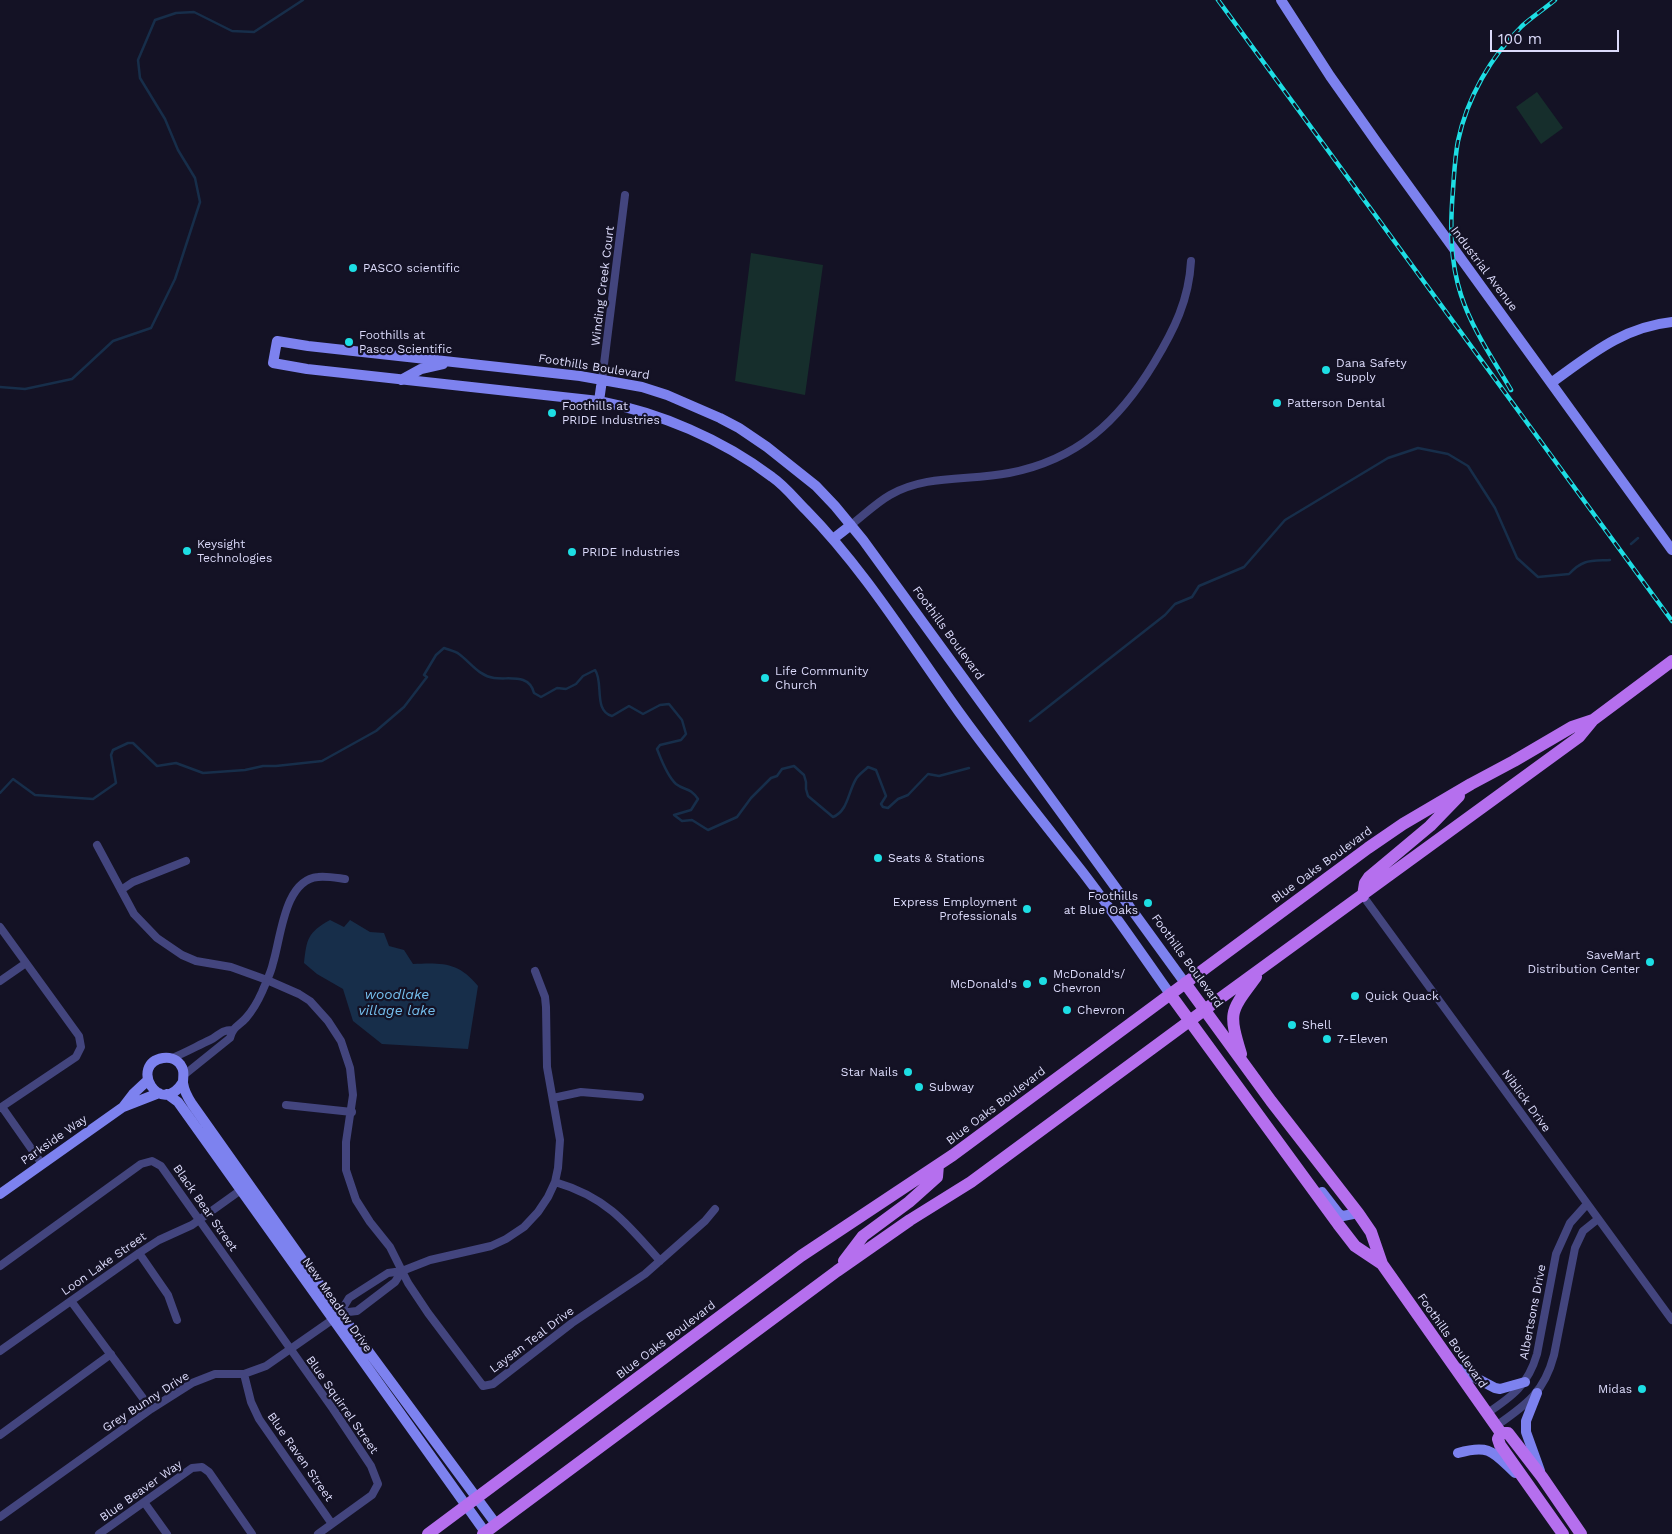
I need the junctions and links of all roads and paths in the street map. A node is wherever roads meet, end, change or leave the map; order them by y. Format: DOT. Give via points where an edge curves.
graph roads {
  1 [pos="1281,0"];
  2 [pos="625,195"];
  3 [pos="1191,261"];
  4 [pos="1672,322"];
  5 [pos="454,362"];
  6 [pos="402,380"];
  7 [pos="602,380"];
  8 [pos="1551,383"];
  9 [pos="599,401"];
  10 [pos="851,525"];
  11 [pos="833,539"];
  12 [pos="1672,550"];
  13 [pos="1669,664"];
  14 [pos="1593,720"];
  15 [pos="1471,784"];
  16 [pos="97,845"];
  17 [pos="186,861"];
  18 [pos="345,879"];
  19 [pos="121,890"];
  20 [pos="1363,896"];
  21 [pos="0,927"];
  22 [pos="26,963"];
  23 [pos="1263,966"];
  24 [pos="535,972"];
  25 [pos="267,980"];
  26 [pos="0,981"];
  27 [pos="1186,983"];
  28 [pos="1170,994"];
  29 [pos="1204,1009"];
  30 [pos="1190,1020"];
  31 [pos="232,1030"];
  32 [pos="210,1040"];
  33 [pos="216,1048"];
  34 [pos="172,1058"];
  35 [pos="1244,1063"];
  36 [pos="184,1079"];
  37 [pos="148,1080"];
  38 [pos="163,1094"];
  39 [pos="640,1097"];
  40 [pos="553,1098"];
  41 [pos="286,1105"];
  42 [pos="123,1107"];
  43 [pos="1,1108"];
  44 [pos="352,1112"];
  45 [pos="42,1164"];
  46 [pos="938,1165"];
  47 [pos="555,1182"];
  48 [pos="245,1188"];
  49 [pos="1312,1189"];
  50 [pos="0,1194"];
  51 [pos="1587,1204"];
  52 [pos="715,1209"];
  53 [pos="1358,1213"];
  54 [pos="1598,1219"];
  55 [pos="200,1220"];
  56 [pos="138,1252"];
  57 [pos="660,1261"];
  58 [pos="1382,1264"];
  59 [pos="0,1266"];
  60 [pos="402,1271"];
  61 [pos="837,1271"];
  62 [pos="370,1283"];
  63 [pos="378,1295"];
  64 [pos="70,1301"];
  65 [pos="336,1316"];
  66 [pos="177,1320"];
  67 [pos="1672,1320"];
  68 [pos="290,1350"];
  69 [pos="0,1351"];
  70 [pos="111,1354"];
  71 [pos="1452,1365"];
  72 [pos="244,1374"];
  73 [pos="1526,1382"];
  74 [pos="1537,1393"];
  75 [pos="151,1409"];
  76 [pos="1486,1414"];
  77 [pos="1498,1430"];
  78 [pos="0,1435"];
  79 [pos="1458,1453"];
  80 [pos="1542,1477"];
  81 [pos="1528,1486"];
  82 [pos="477,1497"];
  83 [pos="144,1502"];
  84 [pos="466,1506"];
  85 [pos="0,1518"];
  86 [pos="332,1524"];
  87 [pos="496,1524"];
  88 [pos="484,1533"];
  89 [pos="100,1534"];
  90 [pos="167,1534"];
  91 [pos="252,1534"];
  92 [pos="318,1534"];
  93 [pos="428,1534"];
  94 [pos="1562,1534"];
  95 [pos="1581,1534"];
  1 -- 8 [label="street, Industrial Avenue" via="1336,84"];
  2 -- 7 [label="street, Winding Creek Court"];
  3 -- 10 [label="street" via="1180,316 1171,333 1143,382 1101,430 1059,458 1023,470 937,480 908,487 890,495"];
  4 -- 8 [label="street" via="1640,328 1604,344"];
  5 -- 6 [label="street" via="421,369"];
  5 -- 6 [label="street, Foothills Boulevard" via="277,340 273,363"];
  5 -- 7 [label="street, Foothills Boulevard"];
  6 -- 9 [label="street, Foothills Boulevard"];
  7 -- 9 [label="street"];
  7 -- 10 [label="street, Foothills Boulevard" via="667,395 739,428 816,486"];
  8 -- 12 [label="street, Industrial Avenue"];
  9 -- 11 [label="street, Foothills Boulevard" via="651,414 744,458 774,478"];
  10 -- 11 [label="street"];
  10 -- 27 [label="street, Foothills Boulevard"];
  11 -- 28 [label="street, Foothills Boulevard"];
  13 -- 14 [label="main road, Blue Oaks Boulevard"];
  14 -- 15 [label="main road, Blue Oaks Boulevard" via="1572,727"];
  14 -- 20 [label="main road, Blue Oaks Boulevard" via="1579,737"];
  15 -- 20 [label="main road" via="1430,826 1369,877"];
  15 -- 27 [label="main road, Blue Oaks Boulevard" via="1368,848"];
  16 -- 19 [label="street"];
  17 -- 19 [label="street"];
  18 -- 25 [label="street" via="318,877 299,888 285,912"];
  19 -- 25 [label="street" via="146,929 170,948 196,961 231,967"];
  20 -- 23 [label="main road, Blue Oaks Boulevard"];
  20 -- 51 [label="street, Niblick Drive"];
  21 -- 22 [label="street"];
  22 -- 26 [label="street"];
  22 -- 43 [label="street" via="79,1036 81,1047 76,1057"];
  23 -- 29 [label="main road, Blue Oaks Boulevard"];
  23 -- 35 [label="main road" via="1237,1002 1232,1015"];
  24 -- 40 [label="street" via="545,997 546,1049"];
  25 -- 31 [label="street" via="254,1008"];
  25 -- 44 [label="street" via="310,1001 336,1032 350,1068"];
  27 -- 28 [label="main road, Blue Oaks Boulevard"];
  27 -- 29 [label="main road, Foothills Boulevard"];
  28 -- 30 [label="main road, Foothills Boulevard"];
  28 -- 46 [label="main road, Blue Oaks Boulevard"];
  29 -- 30 [label="main road, Blue Oaks Boulevard"];
  29 -- 35 [label="main road, Foothills Boulevard"];
  30 -- 49 [label="main road, Foothills Boulevard"];
  30 -- 61 [label="main road, Blue Oaks Boulevard" via="971,1182"];
  31 -- 32 [label="street" via="224,1030"];
  31 -- 33 [label="street" via="230,1038"];
  32 -- 33 [label="street"];
  32 -- 34 [label="street"];
  33 -- 36 [label="street"];
  34 -- 36 [label="street" via="183,1068"];
  34 -- 37 [label="street" via="165,1057 152,1063 148,1069"];
  35 -- 53 [label="main road, Foothills Boulevard"];
  36 -- 38 [label="street" via="174,1093"];
  36 -- 48 [label="street, New Meadow Drive" via="192,1104"];
  37 -- 38 [label="street" via="153,1090"];
  37 -- 42 [label="street, Parkside Way"];
  38 -- 42 [label="street, Parkside Way"];
  38 -- 48 [label="street, New Meadow Drive" via="178,1102"];
  39 -- 40 [label="street" via="582,1092"];
  40 -- 47 [label="street" via="560,1140"];
  41 -- 44 [label="street"];
  42 -- 45 [label="street, Parkside Way"];
  43 -- 45 [label="street"];
  44 -- 60 [label="street" via="346,1150 350,1184 362,1210 390,1247"];
  45 -- 50 [label="street, Parkside Way"];
  46 -- 61 [label="main road" via="937,1177 863,1236"];
  46 -- 82 [label="main road, Blue Oaks Boulevard" via="801,1256"];
  47 -- 57 [label="street" via="590,1195 610,1209 628,1224"];
  47 -- 60 [label="street" via="538,1212 506,1239 492,1246 430,1260"];
  48 -- 55 [label="street, Loon Lake Street"];
  48 -- 65 [label="street, New Meadow Drive"];
  49 -- 53 [label="street" via="1320,1189 1339,1214"];
  49 -- 58 [label="main road, Foothills Boulevard" via="1355,1246"];
  51 -- 54 [label="street, Niblick Drive"];
  51 -- 73 [label="street, Albertsons Drive" via="1570,1223 1556,1254 1537,1354"];
  52 -- 57 [label="street"];
  53 -- 58 [label="main road, Foothills Boulevard" via="1371,1232"];
  54 -- 67 [label="street, Niblick Drive"];
  54 -- 74 [label="street" via="1584,1231 1575,1248 1554,1355"];
  55 -- 56 [label="street, Loon Lake Street"];
  55 -- 59 [label="street, Black Bear Street" via="161,1166 152,1161 141,1164"];
  55 -- 68 [label="street, Black Bear Street"];
  56 -- 64 [label="street, Loon Lake Street"];
  56 -- 66 [label="street" via="168,1295"];
  57 -- 60 [label="street, Laysan Teal Drive" via="632,1284 551,1338 493,1384 483,1386 428,1313"];
  58 -- 71 [label="main road, Foothills Boulevard"];
  60 -- 62 [label="street" via="388,1273"];
  60 -- 63 [label="street" via="395,1282"];
  61 -- 87 [label="main road, Blue Oaks Boulevard"];
  62 -- 63 [label="street"];
  62 -- 65 [label="street" via="349,1298"];
  63 -- 65 [label="street" via="357,1311"];
  64 -- 69 [label="street, Loon Lake Street"];
  64 -- 70 [label="street"];
  65 -- 68 [label="street, Grey Bunny Drive"];
  65 -- 82 [label="street, New Meadow Drive"];
  65 -- 84 [label="street, New Meadow Drive"];
  68 -- 72 [label="street, Grey Bunny Drive" via="266,1366"];
  68 -- 86 [label="street, Blue Squirrel Street" via="372,1466 378,1484 372,1495"];
  70 -- 75 [label="street"];
  70 -- 78 [label="street"];
  71 -- 73 [label="street" via="1494,1388"];
  71 -- 76 [label="main road, Foothills Boulevard"];
  72 -- 75 [label="street, Grey Bunny Drive" via="216,1374 192,1383"];
  72 -- 86 [label="street, Blue Raven Street" via="259,1419"];
  73 -- 76 [label="street, Albertsons Drive"];
  74 -- 77 [label="street"];
  74 -- 80 [label="street" via="1526,1421 1526,1432"];
  75 -- 85 [label="street, Grey Bunny Drive"];
  76 -- 77 [label="main road, Foothills Boulevard"];
  77 -- 80 [label="main road, Foothills Boulevard" via="1508,1433"];
  77 -- 81 [label="main road, Foothills Boulevard" via="1500,1445"];
  79 -- 81 [label="street" via="1482,1448 1493,1452"];
  80 -- 95 [label="main road, Foothills Boulevard"];
  81 -- 94 [label="main road, Foothills Boulevard"];
  82 -- 84 [label="main road, Blue Oaks Boulevard"];
  82 -- 87 [label="street, New Meadow Drive"];
  83 -- 89 [label="street, Blue Beaver Way"];
  83 -- 90 [label="street"];
  83 -- 91 [label="street, Blue Beaver Way" via="192,1468 202,1467 209,1472"];
  84 -- 88 [label="street, New Meadow Drive"];
  84 -- 93 [label="main road, Blue Oaks Boulevard"];
  86 -- 92 [label="street, Blue Squirrel Street"];
  87 -- 88 [label="main road, Blue Oaks Boulevard"];
}
